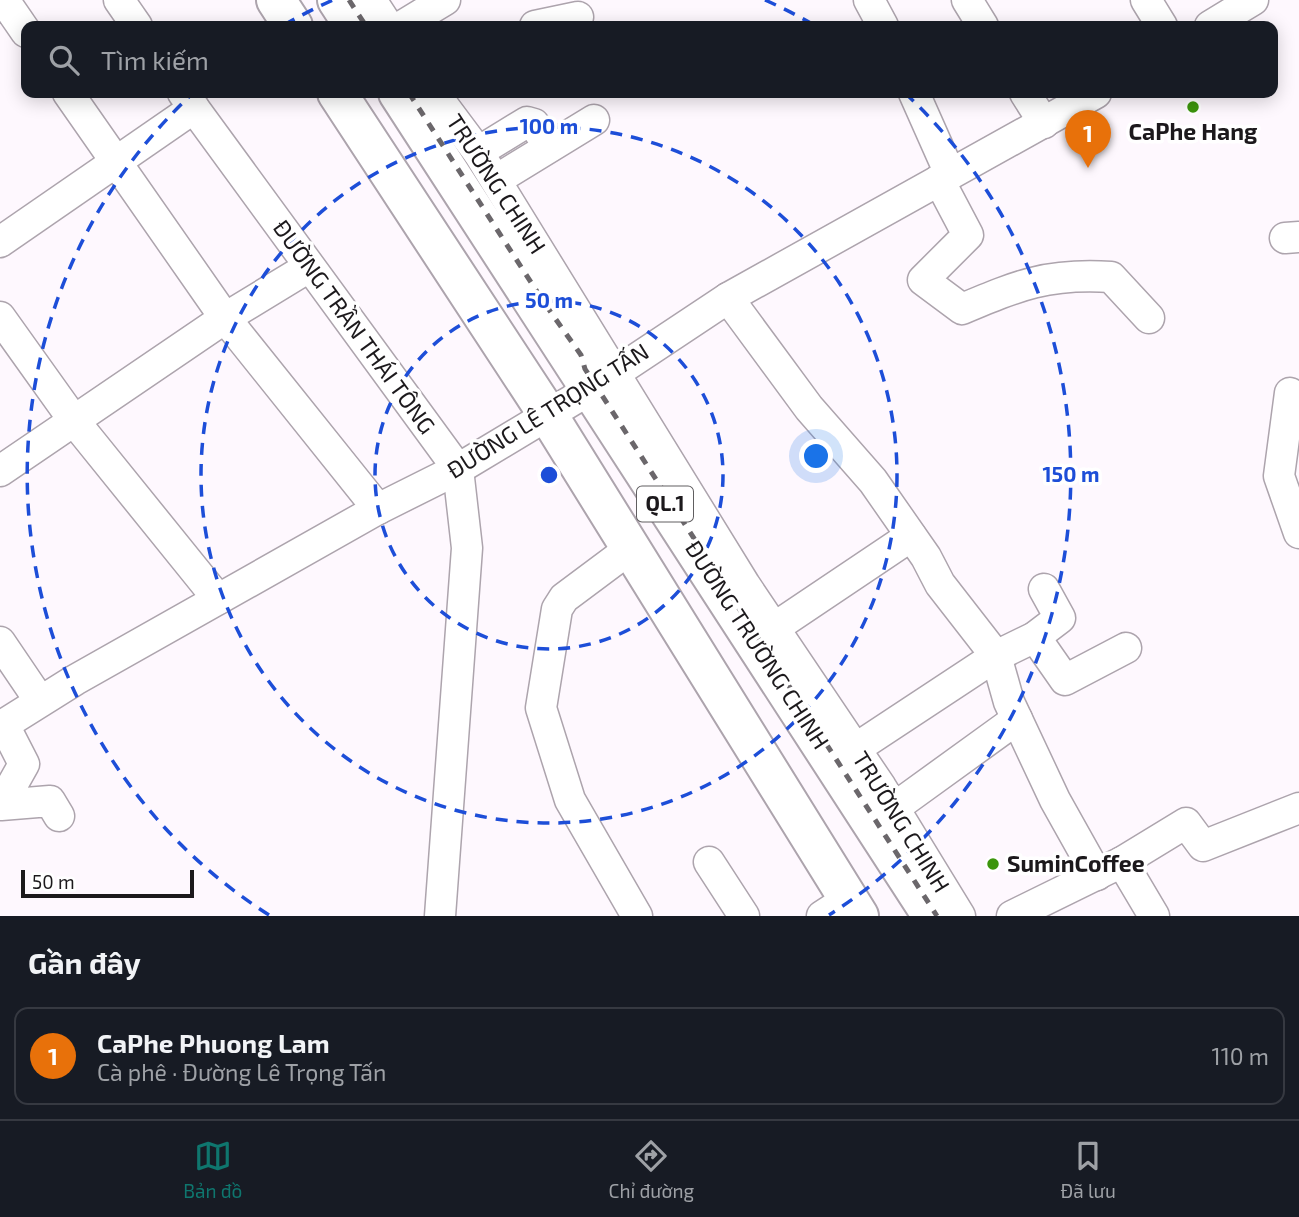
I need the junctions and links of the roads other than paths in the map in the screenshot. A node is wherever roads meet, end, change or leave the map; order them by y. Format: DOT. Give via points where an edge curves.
graph roads {
  1 [pos="4,0"];
  2 [pos="119,0"];
  3 [pos="276,0"];
  4 [pos="337,0"];
  5 [pos="371,0"];
  6 [pos="445,0"];
  7 [pos="869,0"];
  8 [pos="967,0"];
  9 [pos="1146,0"];
  10 [pos="1253,0"];
  11 [pos="578,17"];
  12 [pos="134,21"];
  13 [pos="290,21"];
  14 [pos="351,21"];
  15 [pos="385,21"];
  16 [pos="410,21"];
  17 [pos="559,21"];
  18 [pos="880,21"];
  19 [pos="980,21"];
  20 [pos="1159,21"];
  21 [pos="1218,21"];
  22 [pos="21,25"];
  23 [pos="71,98"];
  24 [pos="340,98"];
  25 [pos="402,98"];
  26 [pos="437,98"];
  27 [pos="917,98"];
  28 [pos="1028,98"];
  29 [pos="1087,98"];
  30 [pos="189,100"];
  31 [pos="594,120"];
  32 [pos="1044,123"];
  33 [pos="549,147"];
  34 [pos="478,152"];
  35 [pos="116,163"];
  36 [pos="944,177"];
  37 [pos="496,180"];
  38 [pos="0,242"];
  39 [pos="309,267"];
  40 [pos="728,299"];
  41 [pos="0,317"];
  42 [pos="225,318"];
  43 [pos="1149,318"];
  44 [pos="603,381"];
  45 [pos="1290,393"];
  46 [pos="548,415"];
  47 [pos="75,422"];
  48 [pos="458,469"];
  49 [pos="0,471"];
  50 [pos="378,509"];
  51 [pos="1298,524"];
  52 [pos="911,536"];
  53 [pos="631,548"];
  54 [pos="1044,589"];
  55 [pos="218,599"];
  56 [pos="774,628"];
  57 [pos="1035,636"];
  58 [pos="0,642"];
  59 [pos="1126,648"];
  60 [pos="996,656"];
  61 [pos="40,701"];
  62 [pos="1017,719"];
  63 [pos="2,726"];
  64 [pos="855,749"];
  65 [pos="894,808"];
  66 [pos="1299,808"];
  67 [pos="59,816"];
  68 [pos="709,862"];
  69 [pos="1110,869"];
  70 [pos="843,910"];
  71 [pos="440,916"];
  72 [pos="637,916"];
  73 [pos="744,916"];
  74 [pos="932,916"];
  75 [pos="960,916"];
  76 [pos="1012,916"];
  77 [pos="1154,916"];
  1 -- 22 [label="street"];
  2 -- 12 [label="street"];
  3 -- 13 [label="highway"];
  4 -- 14 [label="highway"];
  5 -- 15 [label="street"];
  6 -- 16 [label="street"];
  7 -- 18 [label="street"];
  8 -- 19 [label="street"];
  9 -- 20 [label="street"];
  10 -- 21 [label="street"];
  11 -- 17 [label="street"];
  23 -- 35 [label="street"];
  24 -- 46 [label="highway, QL.1"];
  25 -- 44 [label="highway, ĐƯỜNG TRƯỜNG CHINH / QL.1"];
  26 -- 34 [label="street, TRƯỜNG CHINH"];
  27 -- 36 [label="street"];
  28 -- 32 [label="street"];
  29 -- 32 [label="street, ĐƯỜNG LÊ TRỌNG TẤN"];
  30 -- 35 [label="street"];
  30 -- 39 [label="street, ĐƯỜNG TRẦN THÁI TÔNG"];
  31 -- 33 [label="street"];
  32 -- 36 [label="street, ĐƯỜNG LÊ TRỌNG TẤN"];
  33 -- 34 [label="street" via="527,121"];
  33 -- 37 [label="street"];
  34 -- 37 [label="street, TRƯỜNG CHINH"];
  35 -- 38 [label="street"];
  35 -- 42 [label="street"];
  36 -- 40 [label="street, ĐƯỜNG LÊ TRỌNG TẤN"];
  36 -- 43 [label="street" via="968,235 923,281 962,309 1022,284 1072,275 1111,277"];
  37 -- 44 [label="street, TRƯỜNG CHINH"];
  39 -- 42 [label="street"];
  39 -- 48 [label="street, ĐƯỜNG TRẦN THÁI TÔNG"];
  40 -- 44 [label="street, ĐƯỜNG LÊ TRỌNG TẤN"];
  40 -- 52 [label="street" via="809,408 873,481"];
  41 -- 47 [label="street"];
  42 -- 47 [label="street"];
  42 -- 50 [label="street"];
  44 -- 46 [label="street, ĐƯỜNG LÊ TRỌNG TẤN"];
  44 -- 56 [label="street, TRƯỜNG CHINH"];
  44 -- 74 [label="highway, ĐƯỜNG TRƯỜNG CHINH / QL.1"];
  45 -- 51 [label="street" via="1279,476"];
  46 -- 48 [label="street, ĐƯỜNG LÊ TRỌNG TẤN"];
  46 -- 53 [label="highway, QL.1"];
  47 -- 49 [label="street"];
  47 -- 55 [label="street"];
  48 -- 50 [label="street, ĐƯỜNG LÊ TRỌNG TẤN"];
  48 -- 71 [label="street, ĐƯỜNG TRẦN THÁI TÔNG" via="467,548"];
  50 -- 55 [label="street, ĐƯỜNG LÊ TRỌNG TẤN"];
  52 -- 56 [label="street"];
  52 -- 60 [label="street" via="940,584"];
  53 -- 70 [label="highway, QL.1"];
  53 -- 72 [label="street" via="564,598 557,609 541,708 569,800"];
  54 -- 57 [label="street" via="1060,618"];
  55 -- 61 [label="street, ĐƯỜNG LÊ TRỌNG TẤN"];
  56 -- 64 [label="street, TRƯỜNG CHINH"];
  57 -- 59 [label="street" via="1065,680"];
  57 -- 60 [label="street"];
  58 -- 61 [label="street"];
  60 -- 62 [label="street"];
  60 -- 64 [label="street"];
  61 -- 63 [label="street, ĐƯỜNG LÊ TRỌNG TẤN"];
  62 -- 65 [label="street"];
  62 -- 69 [label="street" via="1055,800"];
  63 -- 67 [label="street" via="24,764 1,806 50,800"];
  64 -- 65 [label="street, TRƯỜNG CHINH"];
  65 -- 75 [label="street, TRƯỜNG CHINH"];
  66 -- 69 [label="street" via="1203,846 1186,823"];
  68 -- 73 [label="street"];
  69 -- 76 [label="street"];
  69 -- 77 [label="street"];
}
